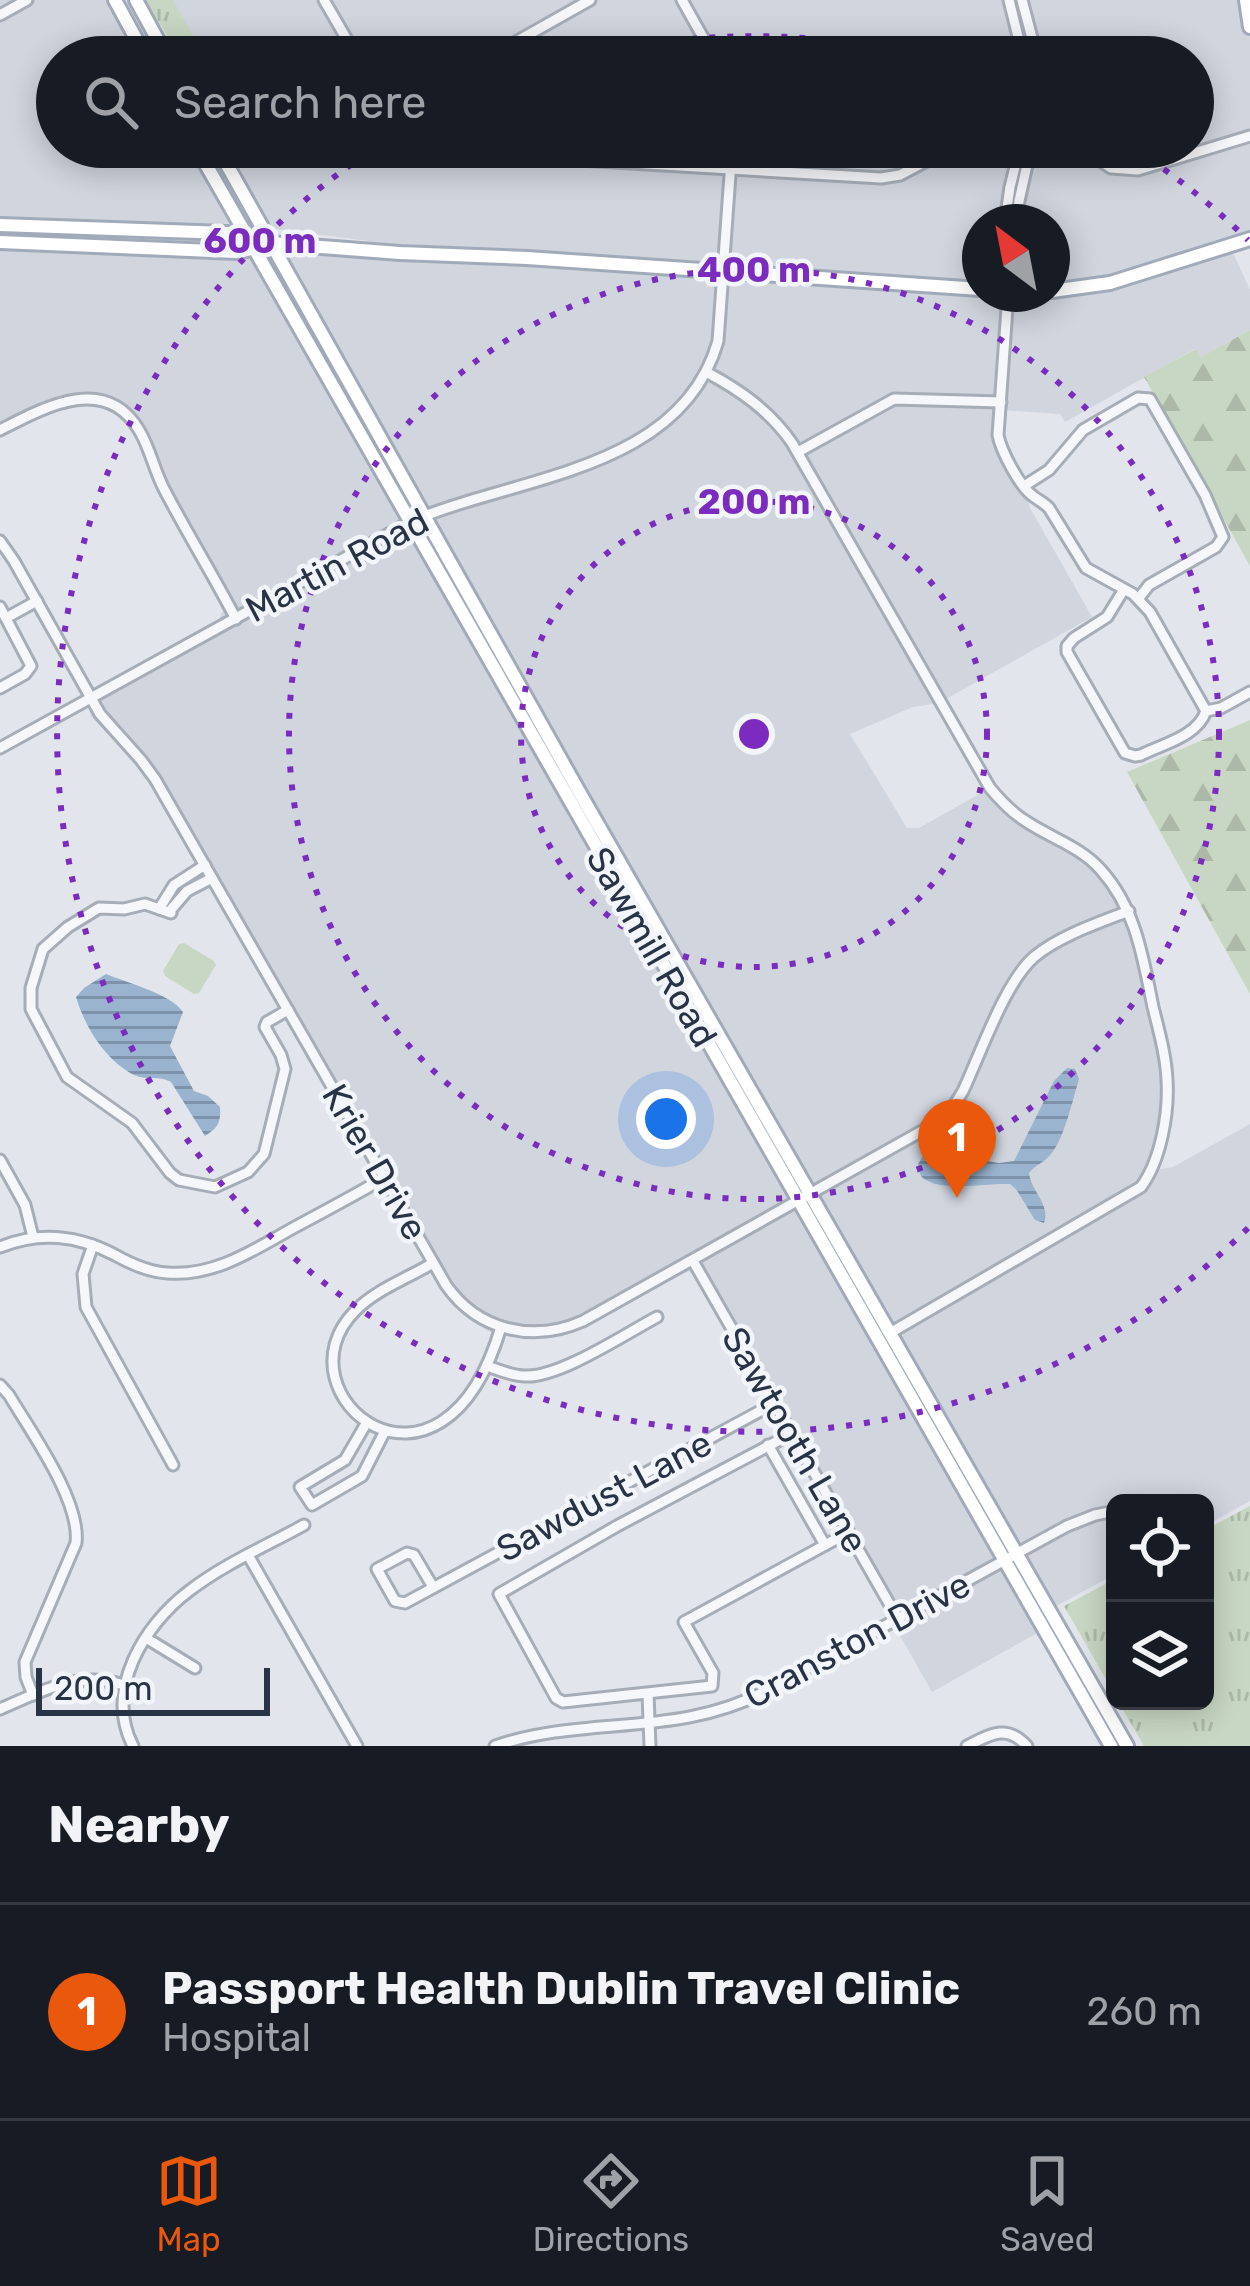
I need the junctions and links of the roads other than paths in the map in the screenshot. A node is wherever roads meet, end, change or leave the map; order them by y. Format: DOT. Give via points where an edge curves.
graph roads {
  1 [pos="27,0"];
  2 [pos="115,0"];
  3 [pos="136,0"];
  4 [pos="324,0"];
  5 [pos="590,0"];
  6 [pos="682,0"];
  7 [pos="1009,0"];
  8 [pos="1022,0"];
  9 [pos="1246,0"];
  10 [pos="0,15"];
  11 [pos="1250,27"];
  12 [pos="135,36"];
  13 [pos="156,36"];
  14 [pos="345,36"];
  15 [pos="526,36"];
  16 [pos="702,36"];
  17 [pos="1018,36"];
  18 [pos="1031,36"];
  19 [pos="1250,136"];
  20 [pos="1214,147"];
  21 [pos="207,168"];
  22 [pos="228,168"];
  23 [pos="698,168"];
  24 [pos="917,168"];
  25 [pos="1015,168"];
  26 [pos="1026,168"];
  27 [pos="731,170"];
  28 [pos="1008,204"];
  29 [pos="1018,204"];
  30 [pos="0,225"];
  31 [pos="244,235"];
  32 [pos="1250,239"];
  33 [pos="0,242"];
  34 [pos="269,243"];
  35 [pos="253,249"];
  36 [pos="723,271"];
  37 [pos="962,288"];
  38 [pos="1070,289"];
  39 [pos="1007,312"];
  40 [pos="706,372"];
  41 [pos="1000,402"];
  42 [pos="0,430"];
  43 [pos="798,452"];
  44 [pos="1024,485"];
  45 [pos="417,520"];
  46 [pos="0,541"];
  47 [pos="1123,590"];
  48 [pos="1139,598"];
  49 [pos="37,601"];
  50 [pos="3,612"];
  51 [pos="236,619"];
  52 [pos="0,688"];
  53 [pos="1250,692"];
  54 [pos="92,699"];
  55 [pos="1206,711"];
  56 [pos="0,748"];
  57 [pos="205,865"];
  58 [pos="212,878"];
  59 [pos="166,911"];
  60 [pos="1129,911"];
  61 [pos="288,1010"];
  62 [pos="0,1160"];
  63 [pos="384,1178"];
  64 [pos="805,1198"];
  65 [pos="33,1237"];
  66 [pos="93,1245"];
  67 [pos="0,1247"];
  68 [pos="693,1261"];
  69 [pos="433,1263"];
  70 [pos="656,1317"];
  71 [pos="501,1327"];
  72 [pos="890,1333"];
  73 [pos="487,1366"];
  74 [pos="0,1385"];
  75 [pos="775,1403"];
  76 [pos="367,1422"];
  77 [pos="790,1429"];
  78 [pos="385,1431"];
  79 [pos="768,1445"];
  80 [pos="173,1465"];
  81 [pos="1106,1514"];
  82 [pos="304,1525"];
  83 [pos="848,1532"];
  84 [pos="825,1545"];
  85 [pos="248,1556"];
  86 [pos="1010,1558"];
  87 [pos="433,1587"];
  88 [pos="898,1619"];
  89 [pos="146,1638"];
  90 [pos="195,1668"];
  91 [pos="124,1685"];
  92 [pos="648,1694"];
  93 [pos="33,1695"];
  94 [pos="0,1709"];
  95 [pos="648,1724"];
  96 [pos="525,1741"];
  97 [pos="133,1746"];
  98 [pos="357,1746"];
  99 [pos="494,1746"];
  100 [pos="650,1746"];
  101 [pos="967,1746"];
  102 [pos="1027,1746"];
  103 [pos="1111,1746"];
  104 [pos="1127,1746"];
  1 -- 10 [label="street"];
  2 -- 12 [label="main road"];
  3 -- 13 [label="main road"];
  4 -- 14 [label="street"];
  5 -- 15 [label="street"];
  6 -- 16 [label="street"];
  7 -- 17 [label="street"];
  8 -- 18 [label="street"];
  9 -- 11 [label="main road"];
  19 -- 20 [label="street"];
  21 -- 31 [label="main road, Sawmill Road"];
  22 -- 34 [label="main road, Sawmill Road"];
  23 -- 27 [label="street"];
  24 -- 27 [label="street" via="889,178"];
  25 -- 28 [label="street"];
  26 -- 29 [label="street"];
  27 -- 36 [label="street, Martin Road"];
  30 -- 31 [label="main road"];
  31 -- 34 [label="main road"];
  31 -- 35 [label="main road, Sawmill Road"];
  32 -- 38 [label="main road"];
  33 -- 35 [label="main road"];
  34 -- 35 [label="main road"];
  34 -- 36 [label="main road"];
  34 -- 45 [label="main road, Sawmill Road"];
  35 -- 45 [label="main road, Sawmill Road"];
  36 -- 37 [label="main road"];
  36 -- 40 [label="street, Martin Road" via="718,341"];
  39 -- 41 [label="street"];
  40 -- 43 [label="street" via="762,408"];
  40 -- 45 [label="street, Martin Road" via="673,415 632,445"];
  41 -- 43 [label="street" via="894,399"];
  41 -- 44 [label="street" via="1000,445"];
  42 -- 51 [label="street" via="73,399 122,411"];
  43 -- 60 [label="street" via="990,788 1027,822 1094,862"];
  44 -- 47 [label="street" via="1086,568"];
  44 -- 48 [label="street" via="1049,470 1083,430 1150,399 1222,530 1221,543"];
  45 -- 51 [label="street, Martin Road"];
  45 -- 64 [label="main road, Sawmill Road"];
  46 -- 49 [label="street, Krier Drive"];
  47 -- 48 [label="street"];
  47 -- 55 [label="street" via="1107,617 1070,641 1067,652 1125,753 1141,755 1199,726"];
  48 -- 55 [label="street"];
  49 -- 50 [label="street"];
  49 -- 54 [label="street, Krier Drive"];
  50 -- 52 [label="street" via="31,666"];
  51 -- 54 [label="street, Martin Road"];
  53 -- 55 [label="street"];
  54 -- 56 [label="street, Martin Road"];
  54 -- 57 [label="street, Krier Drive" via="152,773"];
  57 -- 58 [label="street, Krier Drive"];
  57 -- 59 [label="street" via="174,885"];
  58 -- 59 [label="street"];
  58 -- 61 [label="street, Krier Drive"];
  59 -- 61 [label="street" via="145,904 99,908 68,927 44,949 31,1009 62,1071 132,1123 179,1180 223,1185 264,1154 284,1069 265,1027"];
  60 -- 64 [label="street" via="1028,963 945,1115"];
  60 -- 72 [label="street" via="1167,1080 1148,1178"];
  61 -- 63 [label="street, Krier Drive"];
  62 -- 65 [label="street"];
  63 -- 66 [label="street" via="202,1271 161,1273"];
  63 -- 69 [label="street, Krier Drive"];
  64 -- 68 [label="street"];
  64 -- 72 [label="main road, Sawmill Road"];
  64 -- 86 [label="main road, Sawmill Road"];
  65 -- 66 [label="street"];
  65 -- 67 [label="street"];
  66 -- 80 [label="street" via="83,1274 86,1307"];
  68 -- 71 [label="street" via="570,1327"];
  68 -- 75 [label="street, Sawtooth Lane"];
  69 -- 71 [label="street, Krier Drive" via="460,1302"];
  69 -- 76 [label="street" via="355,1311 337,1341 340,1391"];
  70 -- 73 [label="street" via="542,1374"];
  71 -- 73 [label="street"];
  72 -- 86 [label="main road, Sawmill Road"];
  73 -- 78 [label="street" via="444,1422"];
  74 -- 93 [label="street" via="77,1525 25,1662"];
  75 -- 77 [label="street, Sawtooth Lane"];
  75 -- 87 [label="street, Sawdust Lane"];
  76 -- 78 [label="street"];
  76 -- 78 [label="street" via="345,1460 300,1486 312,1505 362,1476"];
  77 -- 79 [label="street"];
  77 -- 83 [label="street, Sawtooth Lane"];
  79 -- 84 [label="street"];
  79 -- 92 [label="street" via="499,1594 559,1701"];
  81 -- 86 [label="street, Cranston Drive"];
  82 -- 85 [label="street"];
  83 -- 84 [label="street"];
  83 -- 88 [label="street, Sawtooth Lane"];
  84 -- 92 [label="street" via="684,1622 712,1685"];
  85 -- 89 [label="street" via="187,1592"];
  85 -- 98 [label="street"];
  86 -- 88 [label="street, Cranston Drive"];
  86 -- 103 [label="main road, Sawmill Road"];
  86 -- 104 [label="main road, Sawmill Road"];
  87 -- 87 [label="street, Sawdust Lane" via="400,1603 377,1568 414,1555"];
  88 -- 95 [label="street, Cranston Drive" via="739,1705"];
  89 -- 90 [label="street"];
  89 -- 91 [label="street"];
  91 -- 93 [label="street" via="79,1678"];
  91 -- 97 [label="street" via="123,1721"];
  92 -- 95 [label="street"];
  93 -- 94 [label="street"];
  95 -- 96 [label="street, Cranston Drive"];
  95 -- 100 [label="street"];
  96 -- 99 [label="street, Cranston Drive"];
  101 -- 102 [label="street" via="1003,1731"];
}
